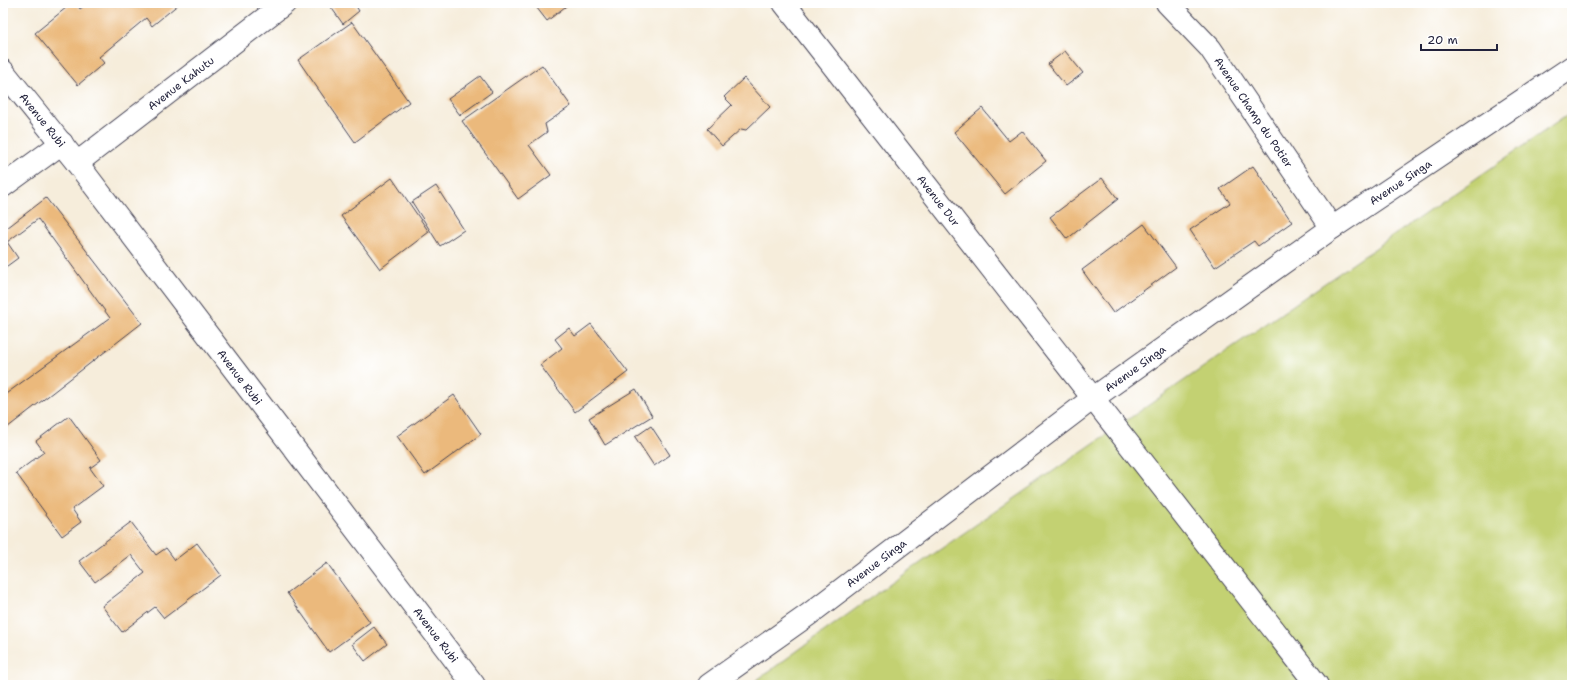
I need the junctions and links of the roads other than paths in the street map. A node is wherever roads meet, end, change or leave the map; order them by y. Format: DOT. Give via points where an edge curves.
graph roads {
  1 [pos="284,3"];
  2 [pos="784,3"];
  3 [pos="1167,3"];
  4 [pos="1572,67"];
  5 [pos="3,71"];
  6 [pos="62,143"];
  7 [pos="77,163"];
  8 [pos="3,186"];
  9 [pos="1332,228"];
  10 [pos="1092,398"];
  11 [pos="474,685"];
  12 [pos="709,685"];
  13 [pos="1317,685"];
  1 -- 7 [label="street, Avenue Kahutu"];
  2 -- 10 [label="street, Avenue Dur"];
  3 -- 9 [label="street, Avenue Champ du Potier" via="1210,48"];
  4 -- 9 [label="street, Avenue Singa"];
  5 -- 6 [label="street, Avenue Rubi"];
  6 -- 7 [label="street, Avenue Rubi"];
  6 -- 8 [label="street"];
  7 -- 11 [label="street, Avenue Rubi"];
  9 -- 10 [label="street, Avenue Singa"];
  10 -- 12 [label="street, Avenue Singa" via="808,615"];
  10 -- 13 [label="street, Avenue Dur"];
}
